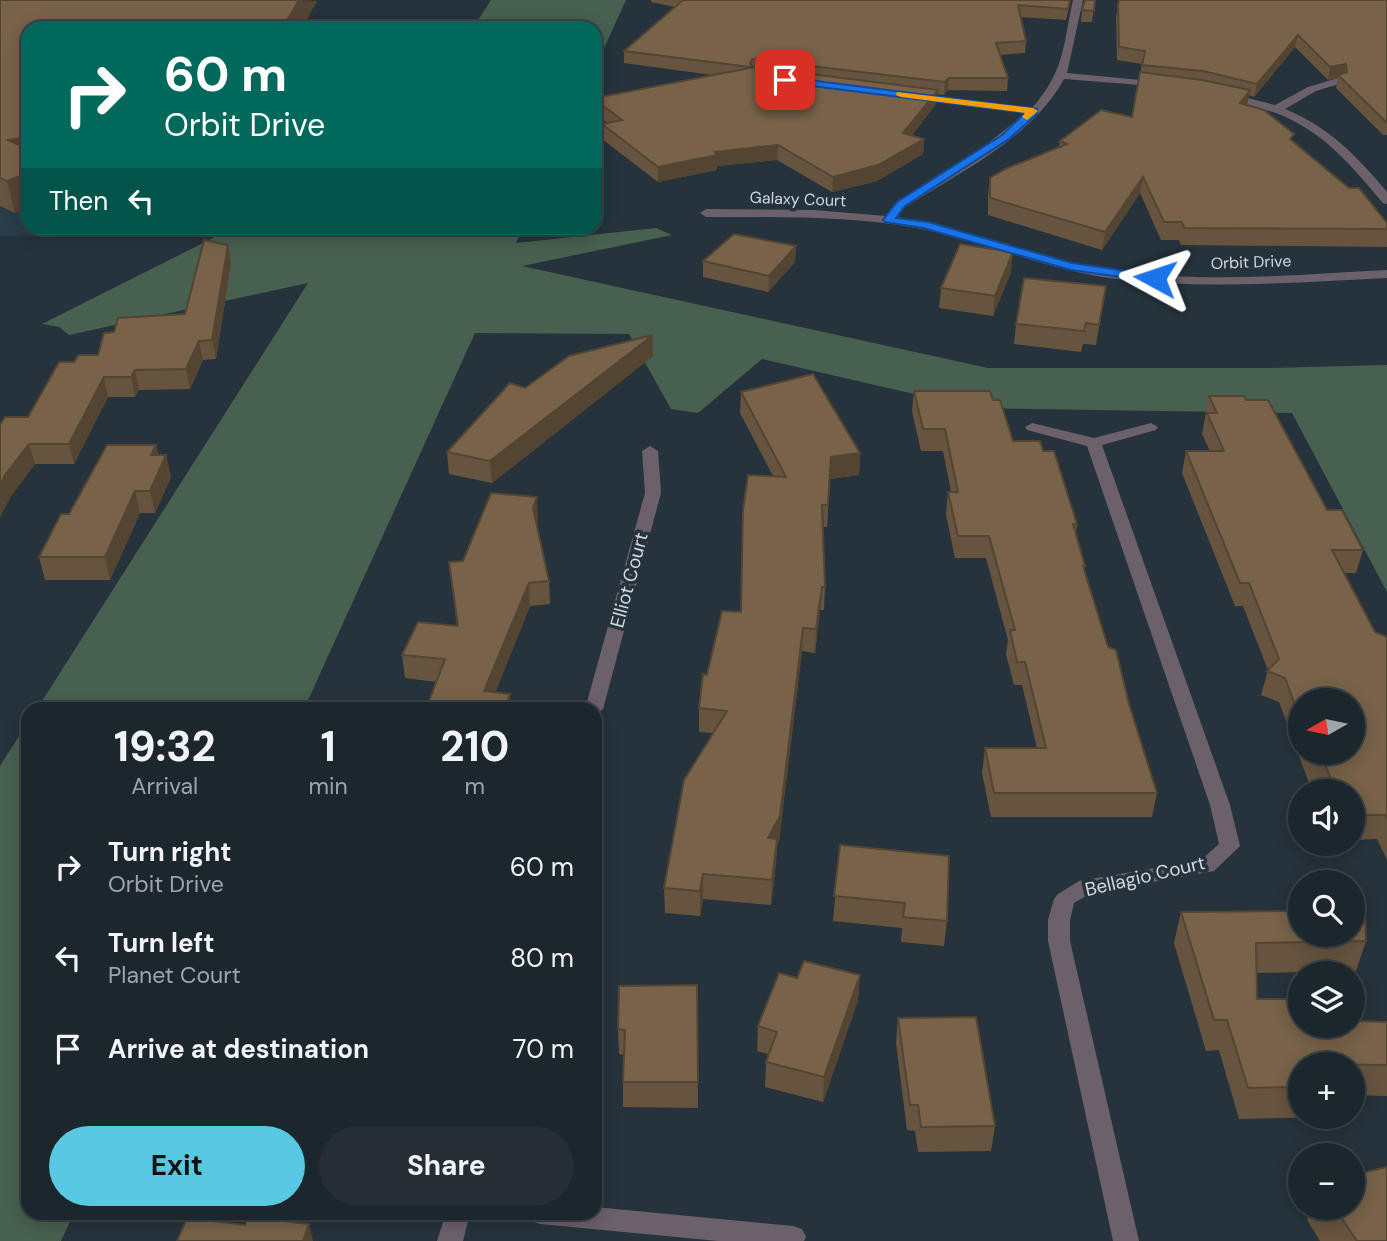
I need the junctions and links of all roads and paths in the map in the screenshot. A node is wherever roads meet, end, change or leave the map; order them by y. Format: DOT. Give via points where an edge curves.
graph roads {
  1 [pos="1077,0"];
  2 [pos="1061,76"];
  3 [pos="1338,81"];
  4 [pos="1177,87"];
  5 [pos="1214,93"];
  6 [pos="909,96"];
  7 [pos="1276,109"];
  8 [pos="1033,111"];
  9 [pos="1387,200"];
  10 [pos="706,213"];
  11 [pos="889,220"];
  12 [pos="1387,274"];
  13 [pos="1032,427"];
  14 [pos="1151,427"];
  15 [pos="1094,443"];
  16 [pos="650,450"];
  17 [pos="596,702"];
  18 [pos="602,1219"];
  19 [pos="456,1220"];
  20 [pos="793,1237"];
  21 [pos="450,1241"];
  22 [pos="1126,1241"];
  1 -- 2 [label="street"];
  2 -- 4 [label="street"];
  2 -- 8 [label="street"];
  3 -- 7 [label="street"];
  5 -- 7 [label="street"];
  6 -- 8 [label="street"];
  7 -- 9 [label="street" via="1330,137"];
  8 -- 11 [label="street" via="1006,137 901,204"];
  10 -- 11 [label="street, Galaxy Court"];
  11 -- 12 [label="street, Orbit Drive" via="1114,274 1208,282"];
  13 -- 15 [label="street"];
  14 -- 15 [label="street"];
  15 -- 22 [label="street, Bellagio Court" via="1220,805 1230,846 1207,866 1086,886 1065,899 1059,920 1059,941"];
  16 -- 17 [label="street, Elliot Court" via="653,493"];
  18 -- 20 [label="street"];
  19 -- 21 [label="street"];
}
